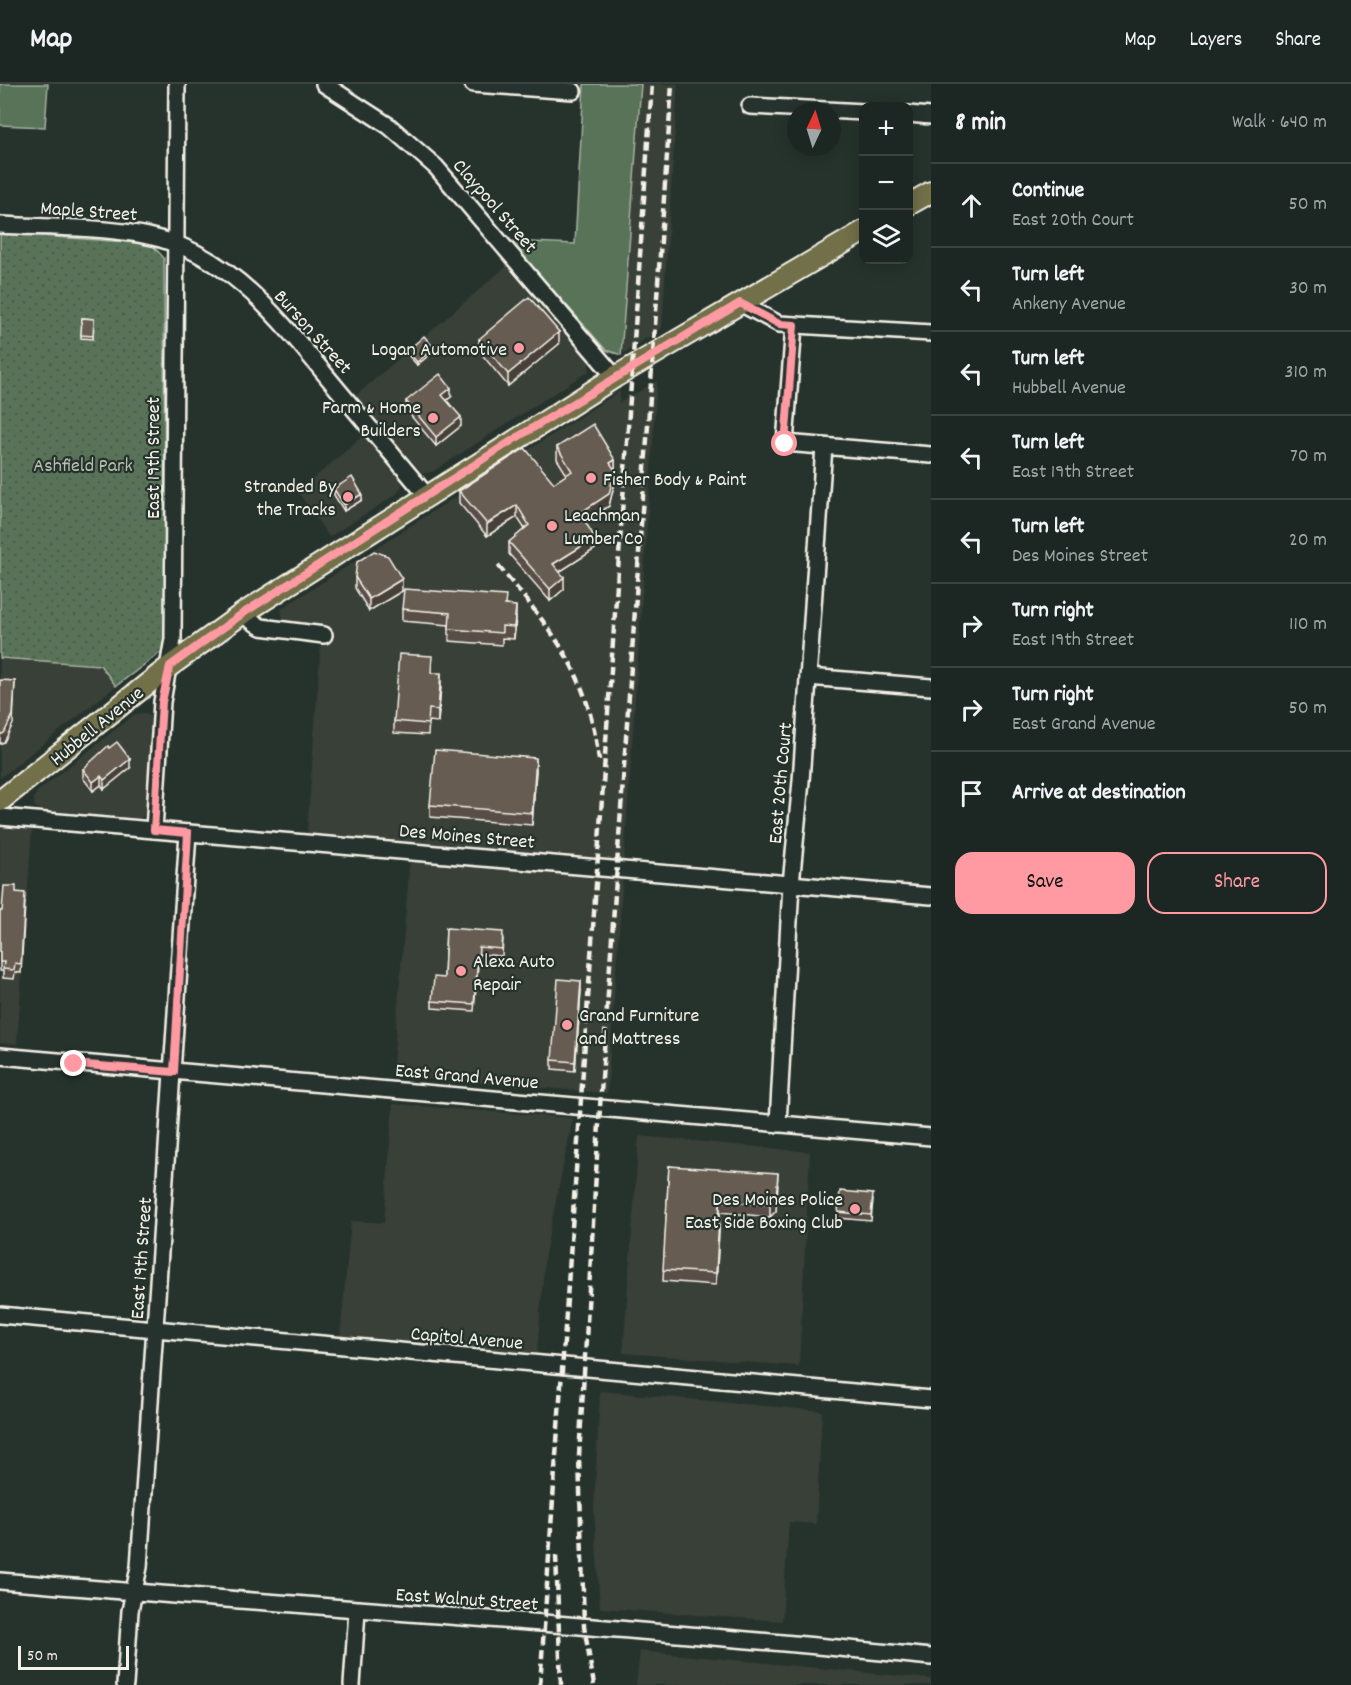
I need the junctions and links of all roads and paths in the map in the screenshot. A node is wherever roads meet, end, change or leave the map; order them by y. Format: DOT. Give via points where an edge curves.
graph roads {
  1 [pos="177,84"];
  2 [pos="324,84"];
  3 [pos="473,84"];
  4 [pos="573,91"];
  5 [pos="750,106"];
  6 [pos="859,112"];
  7 [pos="913,114"];
  8 [pos="931,116"];
  9 [pos="931,192"];
  10 [pos="913,203"];
  11 [pos="0,225"];
  12 [pos="859,234"];
  13 [pos="174,243"];
  14 [pos="740,303"];
  15 [pos="794,325"];
  16 [pos="931,333"];
  17 [pos="615,376"];
  18 [pos="824,446"];
  19 [pos="931,455"];
  20 [pos="427,496"];
  21 [pos="242,614"];
  22 [pos="324,635"];
  23 [pos="170,666"];
  24 [pos="808,677"];
  25 [pos="931,687"];
  26 [pos="0,801"];
  27 [pos="0,817"];
  28 [pos="154,830"];
  29 [pos="188,833"];
  30 [pos="791,885"];
  31 [pos="931,896"];
  32 [pos="0,1056"];
  33 [pos="174,1072"];
  34 [pos="778,1124"];
  35 [pos="931,1137"];
  36 [pos="0,1315"];
  37 [pos="156,1328"];
  38 [pos="931,1399"];
  39 [pos="0,1581"];
  40 [pos="135,1592"];
  41 [pos="357,1611"];
  42 [pos="931,1657"];
  43 [pos="125,1685"];
  44 [pos="352,1685"];
  1 -- 13 [label="street, East 19th Street"];
  2 -- 17 [label="street, Claypool Street" via="388,126 436,167"];
  3 -- 4 [label="street"];
  5 -- 6 [label="street"];
  7 -- 8 [label="street"];
  9 -- 10 [label="main road"];
  11 -- 13 [label="street, Maple Street" via="136,234"];
  12 -- 14 [label="main road, Hubbell Avenue"];
  13 -- 20 [label="street, Burson Street" via="220,269 275,316"];
  13 -- 23 [label="street, East 19th Street"];
  14 -- 15 [label="street" via="779,324"];
  14 -- 17 [label="main road, Hubbell Avenue"];
  15 -- 16 [label="street"];
  15 -- 18 [label="street" via="785,444"];
  17 -- 20 [label="main road, Hubbell Avenue"];
  18 -- 19 [label="street"];
  18 -- 24 [label="street, East 20th Court"];
  20 -- 21 [label="main road, Hubbell Avenue"];
  21 -- 22 [label="street" via="261,627"];
  21 -- 23 [label="main road, Hubbell Avenue"];
  23 -- 26 [label="main road, Hubbell Avenue"];
  23 -- 28 [label="street, East 19th Street" via="162,702"];
  24 -- 25 [label="street"];
  24 -- 30 [label="street, East 20th Court"];
  27 -- 28 [label="street, Des Moines Street"];
  28 -- 29 [label="street, Des Moines Street"];
  29 -- 30 [label="street, Des Moines Street"];
  29 -- 33 [label="street, East 19th Street"];
  30 -- 31 [label="street, Des Moines Street"];
  30 -- 34 [label="street, East 20th Court"];
  32 -- 33 [label="street, East Grand Avenue"];
  33 -- 34 [label="street, East Grand Avenue"];
  33 -- 37 [label="street, East 19th Street"];
  34 -- 35 [label="street, East Grand Avenue"];
  36 -- 37 [label="street, Capitol Avenue"];
  37 -- 38 [label="street, Capitol Avenue"];
  37 -- 40 [label="street, East 19th Street" via="140,1567"];
  39 -- 40 [label="street, East Walnut Street"];
  40 -- 41 [label="street, East Walnut Street"];
  40 -- 43 [label="street, East 19th Street"];
  41 -- 42 [label="street, East Walnut Street" via="733,1638"];
  41 -- 44 [label="street"];
}
